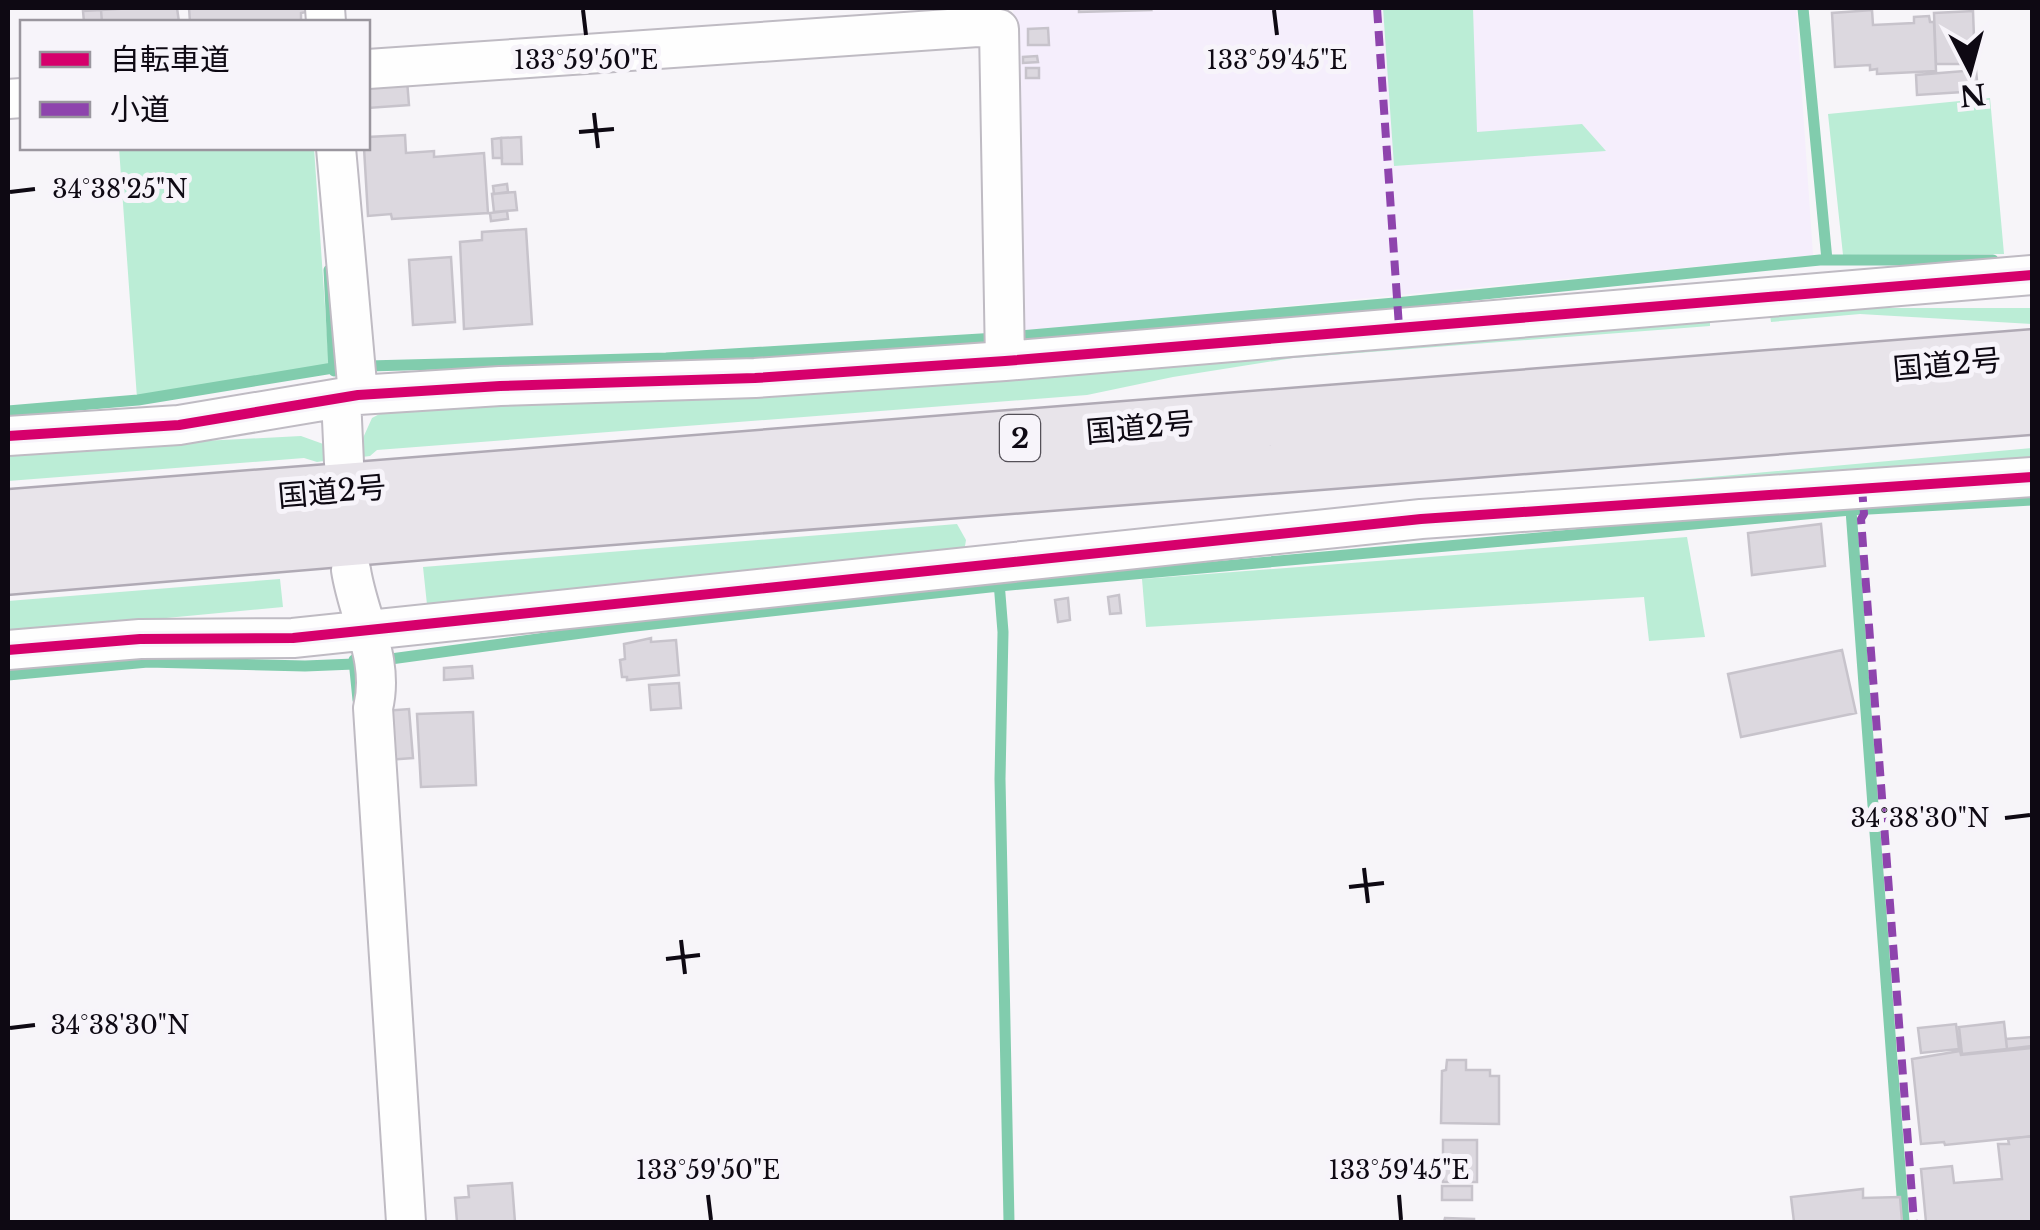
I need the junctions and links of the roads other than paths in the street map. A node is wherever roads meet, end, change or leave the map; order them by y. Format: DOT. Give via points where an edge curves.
graph roads {
  1 [pos="370,70"];
  2 [pos="336,150"];
  3 [pos="2032,275"];
  4 [pos="2032,358"];
  5 [pos="1006,361"];
  6 [pos="350,396"];
  7 [pos="2032,406"];
  8 [pos="8,436"];
  9 [pos="344,463"];
  10 [pos="2032,477"];
  11 [pos="8,518"];
  12 [pos="8,566"];
  13 [pos="351,570"];
  14 [pos="8,650"];
  15 [pos="372,651"];
  16 [pos="406,1222"];
  1 -- 5 [label="street" via="999,29"];
  2 -- 6 [label="street"];
  3 -- 5 [label="street"];
  4 -- 11 [label="highway, 国道2号 / 2"];
  5 -- 6 [label="street"];
  6 -- 8 [label="street" via="179,425"];
  6 -- 9 [label="street"];
  7 -- 12 [label="highway, 国道2号 / 2"];
  10 -- 15 [label="street" via="1421,519"];
  13 -- 15 [label="street"];
  14 -- 15 [label="street" via="140,639 294,638"];
  15 -- 16 [label="street"];
}
